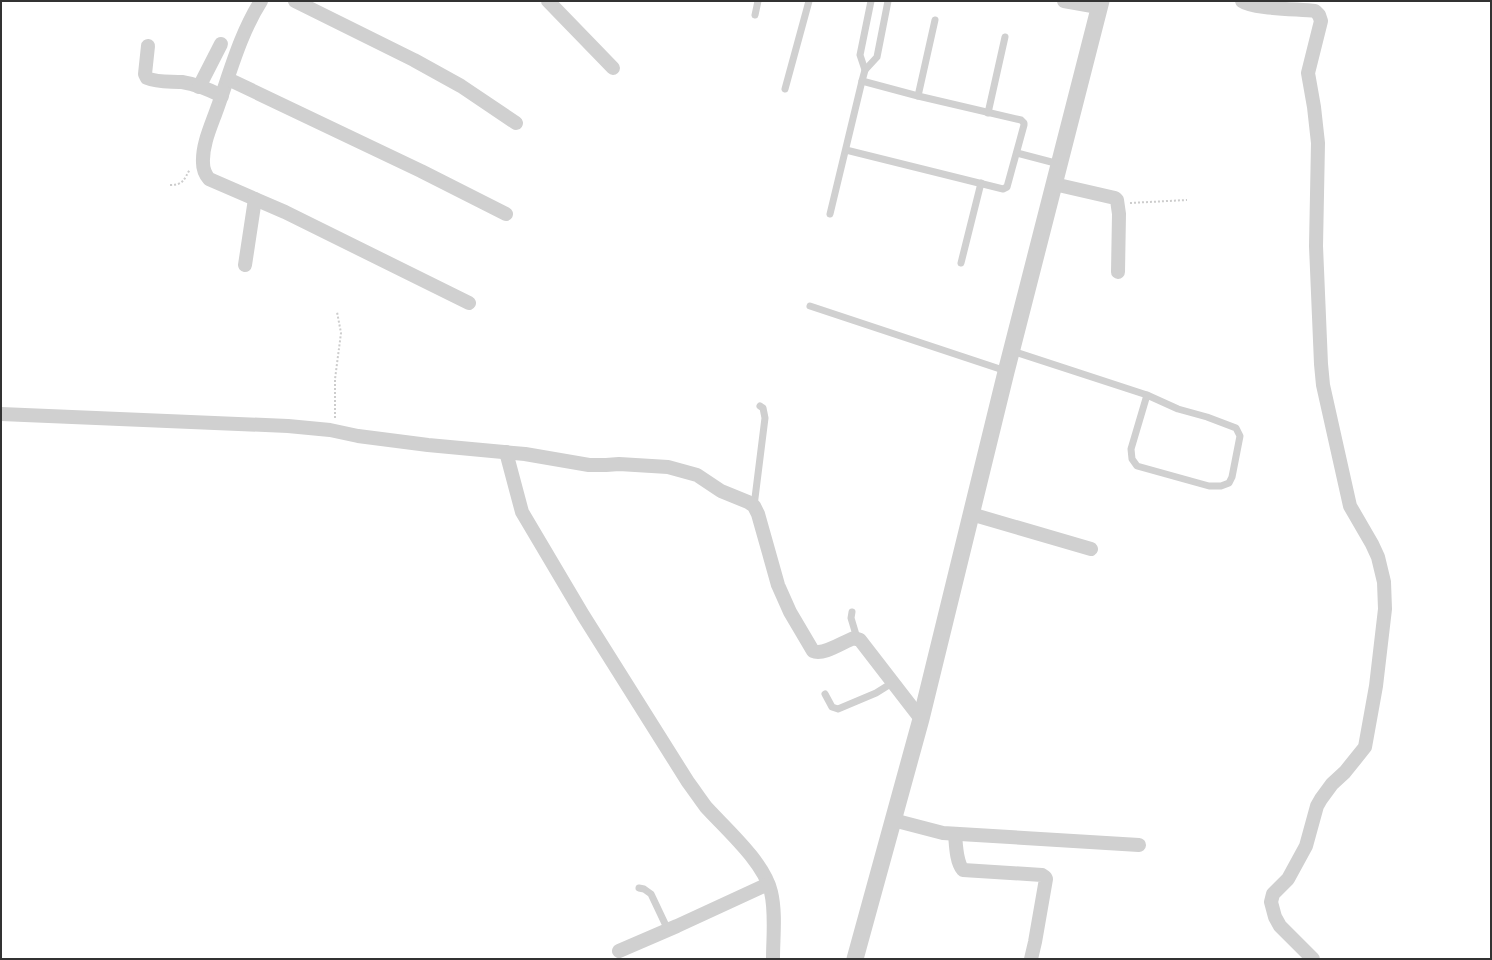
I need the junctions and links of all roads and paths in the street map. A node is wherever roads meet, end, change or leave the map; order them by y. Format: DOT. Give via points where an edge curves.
graph roads {
  1 [pos="261,1"];
  2 [pos="295,1"];
  3 [pos="548,1"];
  4 [pos="756,1"];
  5 [pos="809,1"];
  6 [pos="871,1"];
  7 [pos="888,1"];
  8 [pos="1064,1"];
  9 [pos="1242,1"];
  10 [pos="1099,4"];
  11 [pos="755,15"];
  12 [pos="935,20"];
  13 [pos="1006,37"];
  14 [pos="221,44"];
  15 [pos="148,46"];
  16 [pos="613,68"];
  17 [pos="865,70"];
  18 [pos="228,79"];
  19 [pos="862,81"];
  20 [pos="199,87"];
  21 [pos="785,89"];
  22 [pos="222,96"];
  23 [pos="918,96"];
  24 [pos="988,113"];
  25 [pos="516,123"];
  26 [pos="846,150"];
  27 [pos="204,151"];
  28 [pos="1017,152"];
  29 [pos="1059,164"];
  30 [pos="981,183"];
  31 [pos="1054,184"];
  32 [pos="170,185"];
  33 [pos="255,199"];
  34 [pos="1187,200"];
  35 [pos="1119,204"];
  36 [pos="506,214"];
  37 [pos="830,214"];
  38 [pos="962,263"];
  39 [pos="245,265"];
  40 [pos="1118,272"];
  41 [pos="469,303"];
  42 [pos="810,306"];
  43 [pos="337,312"];
  44 [pos="1012,351"];
  45 [pos="1006,372"];
  46 [pos="1147,394"];
  47 [pos="760,406"];
  48 [pos="1,414"];
  49 [pos="335,431"];
  50 [pos="506,452"];
  51 [pos="754,506"];
  52 [pos="971,514"];
  53 [pos="1091,549"];
  54 [pos="852,612"];
  55 [pos="857,638"];
  56 [pos="892,683"];
  57 [pos="825,694"];
  58 [pos="920,719"];
  59 [pos="893,820"];
  60 [pos="955,834"];
  61 [pos="1139,845"];
  62 [pos="768,884"];
  63 [pos="639,888"];
  64 [pos="668,930"];
  65 [pos="619,950"];
  66 [pos="773,959"];
  67 [pos="855,959"];
  68 [pos="1031,959"];
  69 [pos="1313,959"];
  1 -- 18 [label="street" via="245,32"];
  2 -- 25 [label="street" via="454,82"];
  3 -- 16 [label="street"];
  4 -- 11 [label="lane"];
  5 -- 21 [label="lane"];
  6 -- 17 [label="lane" via="860,55"];
  7 -- 17 [label="lane" via="877,57"];
  8 -- 10 [label="street"];
  9 -- 69 [label="street" via="1260,6 1315,11 1320,15 1321,21 1308,73 1318,143 1316,246 1320,364 1350,506 1378,557 1384,582 1385,609 1376,686 1365,747 1321,799 1306,846 1288,879 1273,894 1271,902 1274,916 1280,926"];
  10 -- 29 [label="street"];
  12 -- 23 [label="lane"];
  13 -- 24 [label="lane"];
  14 -- 20 [label="street"];
  15 -- 20 [label="street" via="145,74 147,78 155,81 184,82"];
  17 -- 19 [label="lane"];
  18 -- 22 [label="street"];
  18 -- 36 [label="street"];
  19 -- 23 [label="lane"];
  19 -- 26 [label="lane"];
  20 -- 22 [label="street"];
  22 -- 27 [label="street"];
  23 -- 24 [label="lane"];
  24 -- 28 [label="lane" via="1023,121"];
  26 -- 30 [label="lane"];
  26 -- 37 [label="lane"];
  27 -- 32 [label="path" via="197,154 182,183"];
  27 -- 33 [label="street" via="203,169 209,179"];
  28 -- 29 [label="lane"];
  28 -- 30 [label="lane" via="1005,189"];
  29 -- 31 [label="street"];
  30 -- 38 [label="lane"];
  31 -- 35 [label="street" via="1114,198"];
  31 -- 44 [label="street"];
  33 -- 39 [label="street"];
  33 -- 41 [label="street"];
  34 -- 35 [label="path"];
  35 -- 40 [label="street"];
  42 -- 45 [label="lane"];
  43 -- 49 [label="path" via="341,333 335,379"];
  44 -- 45 [label="street"];
  44 -- 46 [label="lane"];
  45 -- 52 [label="street"];
  46 -- 46 [label="lane" via="1178,409 1236,428 1240,436 1229,483 1209,486 1137,466 1132,459 1131,449"];
  47 -- 51 [label="lane" via="765,418"];
  48 -- 49 [label="street" via="238,423"];
  49 -- 50 [label="street" via="428,446"];
  50 -- 51 [label="street" via="590,465 619,464 683,470"];
  50 -- 62 [label="street" via="522,512 583,615 688,782 753,860"];
  51 -- 55 [label="street" via="778,585 790,612 813,651 826,651"];
  52 -- 53 [label="street"];
  52 -- 58 [label="street"];
  54 -- 55 [label="lane" via="851,618"];
  55 -- 56 [label="street"];
  56 -- 57 [label="lane" via="876,693 838,709 832,707"];
  56 -- 58 [label="street"];
  58 -- 59 [label="street"];
  59 -- 60 [label="street"];
  59 -- 67 [label="street"];
  60 -- 61 [label="street"];
  60 -- 68 [label="street" via="960,867 963,870 1045,877"];
  62 -- 64 [label="street"];
  62 -- 66 [label="street" via="773,907"];
  63 -- 64 [label="lane" via="651,894"];
  64 -- 65 [label="street"];
}
